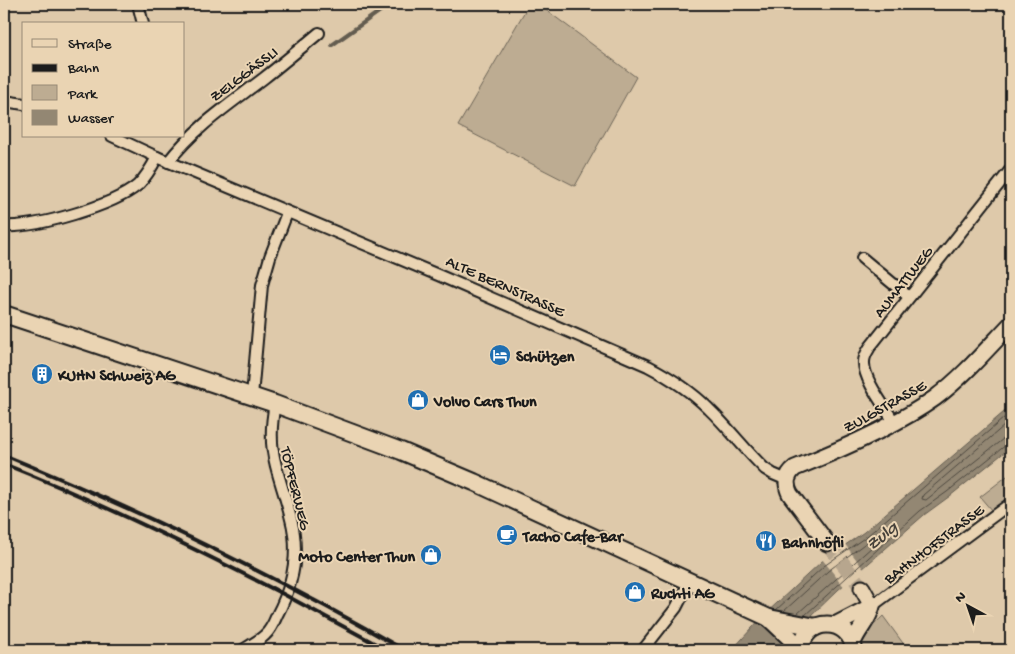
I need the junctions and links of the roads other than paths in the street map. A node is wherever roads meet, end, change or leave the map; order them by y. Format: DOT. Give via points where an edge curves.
graph roads {
  1 [pos="138,4"];
  2 [pos="142,22"];
  3 [pos="319,33"];
  4 [pos="4,101"];
  5 [pos="22,104"];
  6 [pos="120,138"];
  7 [pos="157,157"];
  8 [pos="168,162"];
  9 [pos="1011,168"];
  10 [pos="287,212"];
  11 [pos="4,226"];
  12 [pos="862,258"];
  13 [pos="909,297"];
  14 [pos="4,314"];
  15 [pos="1011,324"];
  16 [pos="252,396"];
  17 [pos="275,404"];
  18 [pos="894,422"];
  19 [pos="787,480"];
  20 [pos="1011,503"];
  21 [pos="827,543"];
  22 [pos="690,581"];
  23 [pos="862,588"];
  24 [pos="872,606"];
  25 [pos="763,615"];
  26 [pos="835,625"];
  27 [pos="813,627"];
  28 [pos="798,646"];
  29 [pos="853,647"];
  30 [pos="243,650"];
  31 [pos="643,650"];
  1 -- 2 [label="street"];
  3 -- 8 [label="street, ZELGGÄSSLI" via="205,122"];
  4 -- 5 [label="street"];
  6 -- 7 [label="street, ALTE BERNSTRASSE"];
  7 -- 8 [label="street, ALTE BERNSTRASSE"];
  7 -- 11 [label="street" via="143,180 122,196 64,218"];
  8 -- 10 [label="street, ALTE BERNSTRASSE"];
  9 -- 13 [label="street, AUMATTWEG"];
  10 -- 16 [label="street" via="262,285"];
  10 -- 19 [label="street, ALTE BERNSTRASSE" via="664,374 709,408 765,469"];
  12 -- 13 [label="street"];
  13 -- 18 [label="street, AUMATTWEG" via="870,347 864,361 872,385"];
  14 -- 16 [label="main road"];
  15 -- 18 [label="street, ZULGSTRASSE" via="949,386"];
  16 -- 17 [label="main road"];
  17 -- 22 [label="main road" via="432,464"];
  17 -- 30 [label="street, TÖPFERWEG" via="271,441 277,476 291,519 295,564 287,595 270,629"];
  18 -- 19 [label="street, ZULGSTRASSE" via="795,468"];
  19 -- 21 [label="street" via="790,494"];
  20 -- 24 [label="street, BAHNHOFSTRASSE"];
  22 -- 25 [label="main road"];
  22 -- 31 [label="street" via="676,608"];
  23 -- 24 [label="street"];
  24 -- 26 [label="street"];
  24 -- 29 [label="street"];
  25 -- 27 [label="main road"];
  25 -- 28 [label="main road"];
  26 -- 27 [label="main road"];
  26 -- 29 [label="main road" via="846,632"];
  27 -- 28 [label="main road"];
}
